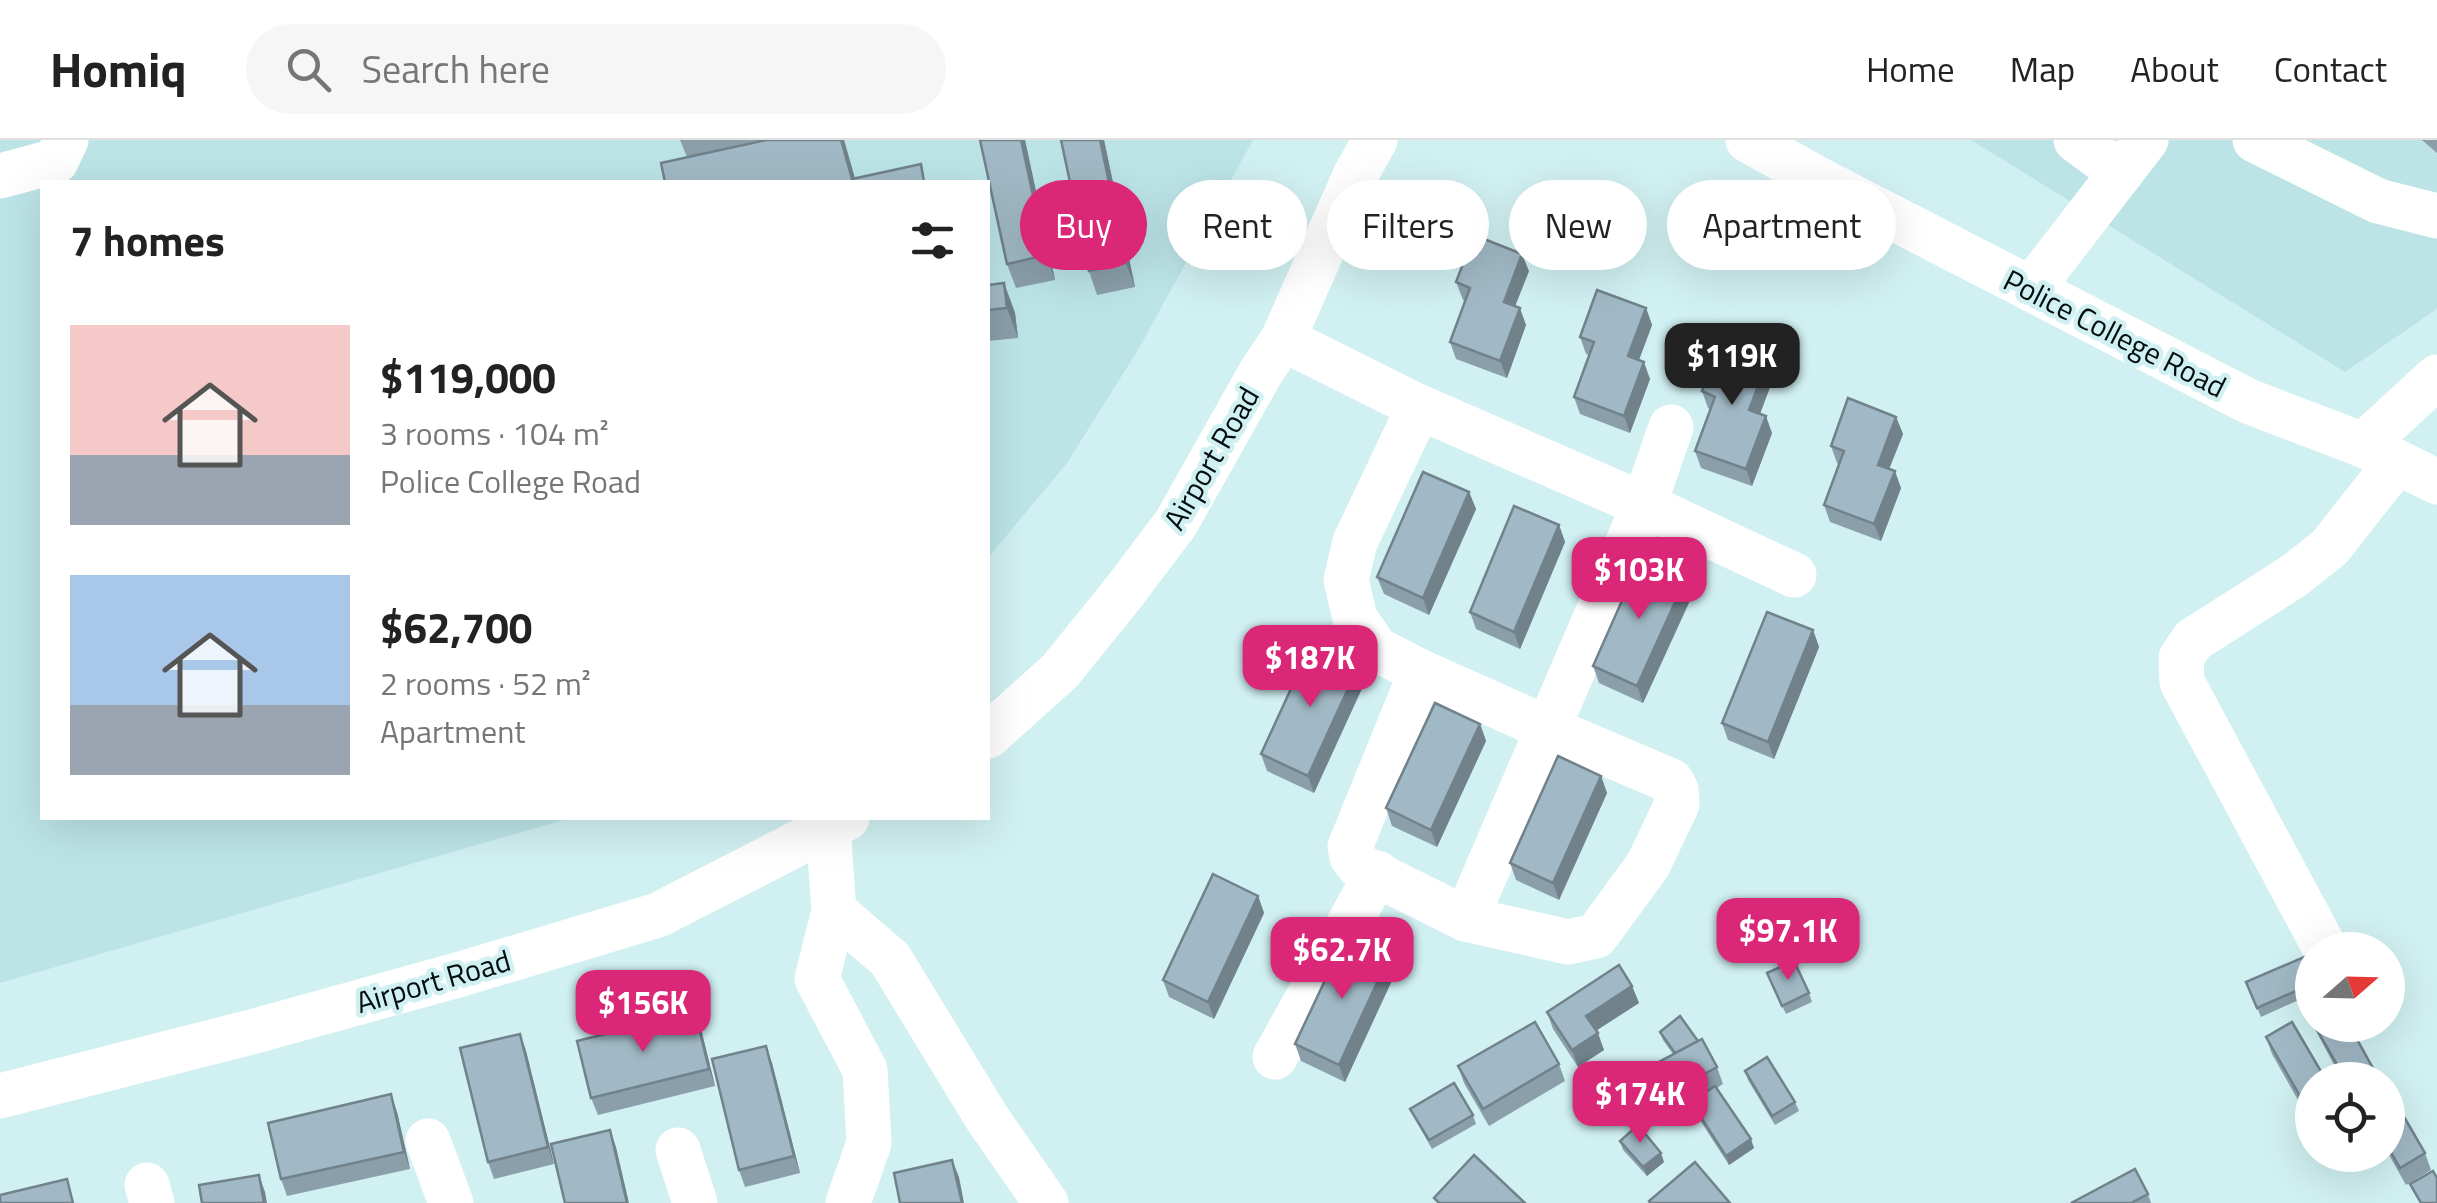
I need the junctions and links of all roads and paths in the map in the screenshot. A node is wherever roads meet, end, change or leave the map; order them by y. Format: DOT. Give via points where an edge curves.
graph roads {
  1 [pos="66,140"];
  2 [pos="1375,140"];
  3 [pos="1748,140"];
  4 [pos="2076,140"];
  5 [pos="2255,140"];
  6 [pos="2134,156"];
  7 [pos="0,176"];
  8 [pos="2437,216"];
  9 [pos="2031,289"];
  10 [pos="1283,339"];
  11 [pos="2437,377"];
  12 [pos="1419,407"];
  13 [pos="1671,427"];
  14 [pos="2399,463"];
  15 [pos="1644,505"];
  16 [pos="1794,575"];
  17 [pos="1421,672"];
  18 [pos="1549,729"];
  19 [pos="990,734"];
  20 [pos="837,822"];
  21 [pos="1376,873"];
  22 [pos="834,911"];
  23 [pos="1466,919"];
  24 [pos="2316,932"];
  25 [pos="1276,1057"];
  26 [pos="0,1096"];
  27 [pos="428,1141"];
  28 [pos="678,1150"];
  29 [pos="451,1203"];
  30 [pos="695,1203"];
  31 [pos="848,1203"];
  32 [pos="1046,1203"];
  1 -- 7 [label="street" via="56,161"];
  2 -- 10 [label="street, Airport Road"];
  3 -- 9 [label="street, Police College Road"];
  4 -- 6 [label="street"];
  5 -- 8 [label="street" via="2378,201"];
  6 -- 9 [label="street"];
  9 -- 14 [label="street, Police College Road" via="2248,402"];
  10 -- 12 [label="street"];
  10 -- 19 [label="street, Airport Road" via="1166,537 1060,671"];
  11 -- 14 [label="street"];
  12 -- 15 [label="street"];
  12 -- 17 [label="street" via="1355,542 1346,580 1355,618 1376,649"];
  13 -- 15 [label="street"];
  14 -- 24 [label="street" via="2330,547 2193,640 2181,658 2182,682"];
  15 -- 16 [label="street"];
  15 -- 18 [label="street"];
  17 -- 18 [label="street"];
  17 -- 21 [label="street" via="1350,847 1359,866"];
  18 -- 23 [label="street"];
  18 -- 23 [label="street" via="1671,781 1677,804 1648,865 1596,936 1568,942"];
  20 -- 22 [label="street"];
  20 -- 26 [label="street, Airport Road" via="658,914 292,1021"];
  21 -- 23 [label="street"];
  21 -- 25 [label="street"];
  22 -- 31 [label="street" via="817,978 865,1070 869,1143"];
  22 -- 32 [label="street" via="890,960"];
  27 -- 29 [label="street"];
  28 -- 30 [label="street"];
}
